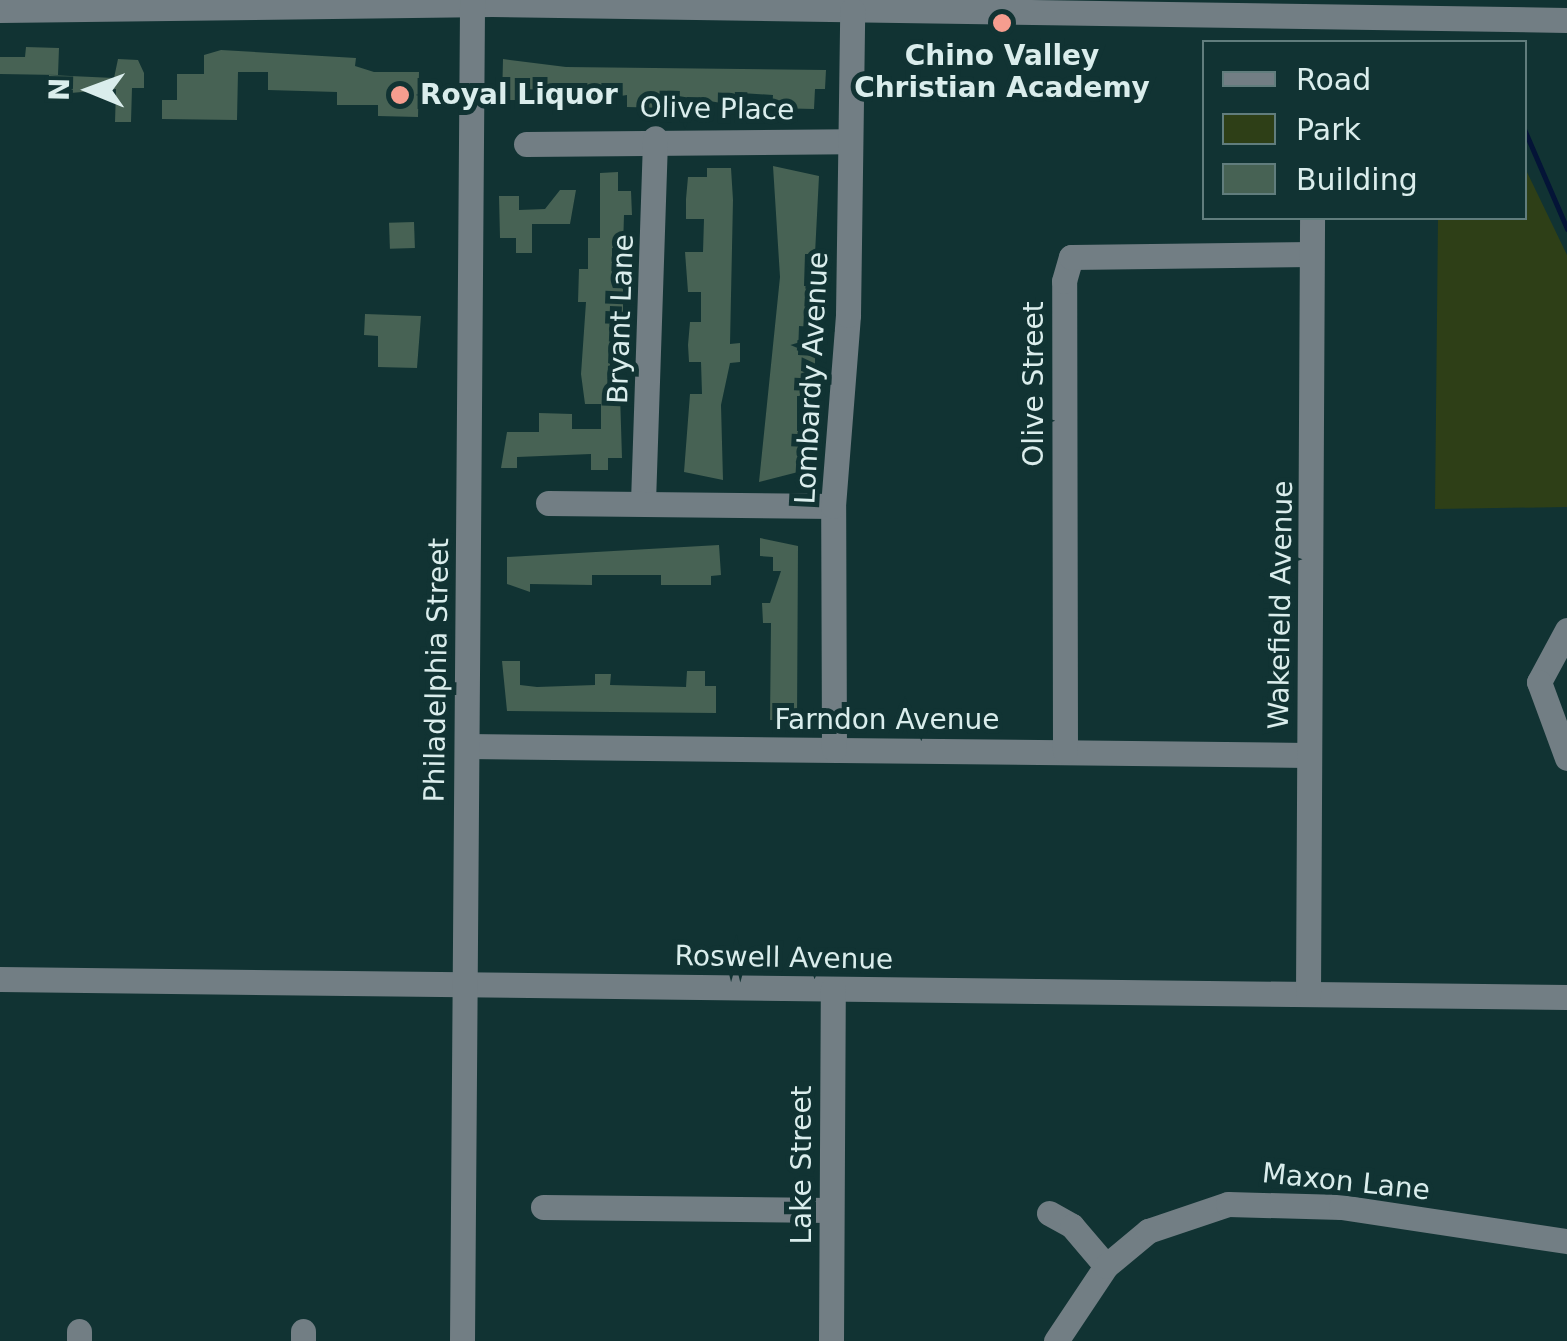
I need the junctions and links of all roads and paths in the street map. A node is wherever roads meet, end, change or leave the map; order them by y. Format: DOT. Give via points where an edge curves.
graph roads {
  1 [pos="400,2"];
  2 [pos="472,2"];
  3 [pos="214,3"];
  4 [pos="306,3"];
  5 [pos="120,4"];
  6 [pos="769,4"];
  7 [pos="28,5"];
  8 [pos="1168,5"];
  9 [pos="1260,7"];
  10 [pos="0,10"];
  11 [pos="852,10"];
  12 [pos="1317,15"];
  13 [pos="1567,20"];
  14 [pos="1316,40"];
  15 [pos="655,138"];
  16 [pos="848,141"];
  17 [pos="526,144"];
  18 [pos="1312,220"];
  19 [pos="1311,254"];
  20 [pos="643,502"];
  21 [pos="548,503"];
  22 [pos="833,506"];
  23 [pos="1567,630"];
  24 [pos="467,746"];
  25 [pos="834,749"];
  26 [pos="1064,751"];
  27 [pos="1306,755"];
  28 [pos="1567,758"];
  29 [pos="0,979"];
  30 [pos="462,983"];
  31 [pos="833,989"];
  32 [pos="1308,994"];
  33 [pos="1567,997"];
  34 [pos="543,1207"];
  35 [pos="831,1210"];
  36 [pos="1049,1213"];
  37 [pos="1567,1240"];
  38 [pos="1106,1266"];
  39 [pos="462,1341"];
  40 [pos="830,1341"];
  41 [pos="1056,1341"];
  1 -- 2 [label="street"];
  1 -- 4 [label="street"];
  2 -- 6 [label="street"];
  2 -- 24 [label="street, Philadelphia Street"];
  3 -- 4 [label="street"];
  3 -- 5 [label="street"];
  5 -- 7 [label="street"];
  6 -- 11 [label="street"];
  7 -- 10 [label="street"];
  8 -- 9 [label="street"];
  8 -- 11 [label="street"];
  9 -- 12 [label="street"];
  11 -- 16 [label="street, Lombardy Avenue"];
  12 -- 13 [label="street"];
  12 -- 14 [label="street"];
  15 -- 16 [label="street, Olive Place"];
  15 -- 17 [label="street, Olive Place"];
  15 -- 20 [label="street, Bryant Lane"];
  16 -- 22 [label="street, Lombardy Avenue" via="848,315"];
  18 -- 19 [label="street, Wakefield Avenue"];
  19 -- 26 [label="street, Olive Street" via="1071,257 1064,281"];
  19 -- 27 [label="street, Wakefield Avenue"];
  20 -- 21 [label="street"];
  20 -- 22 [label="street"];
  22 -- 25 [label="street, Lombardy Avenue"];
  23 -- 28 [label="street" via="1539,682"];
  24 -- 25 [label="street, Farndon Avenue"];
  24 -- 30 [label="street, Philadelphia Street"];
  25 -- 26 [label="street, Farndon Avenue"];
  26 -- 27 [label="street, Farndon Avenue"];
  27 -- 32 [label="street, Wakefield Avenue"];
  29 -- 30 [label="street, Roswell Avenue"];
  30 -- 31 [label="street, Roswell Avenue"];
  30 -- 39 [label="street, Philadelphia Street"];
  31 -- 32 [label="street, Roswell Avenue"];
  31 -- 35 [label="street, Lake Street"];
  32 -- 33 [label="street, Roswell Avenue"];
  34 -- 35 [label="street"];
  35 -- 40 [label="street, Lake Street"];
  36 -- 38 [label="street" via="1072,1226"];
  37 -- 38 [label="street, Maxon Lane" via="1252,1201 1166,1223"];
  38 -- 41 [label="street, Maxon Lane"];
}
